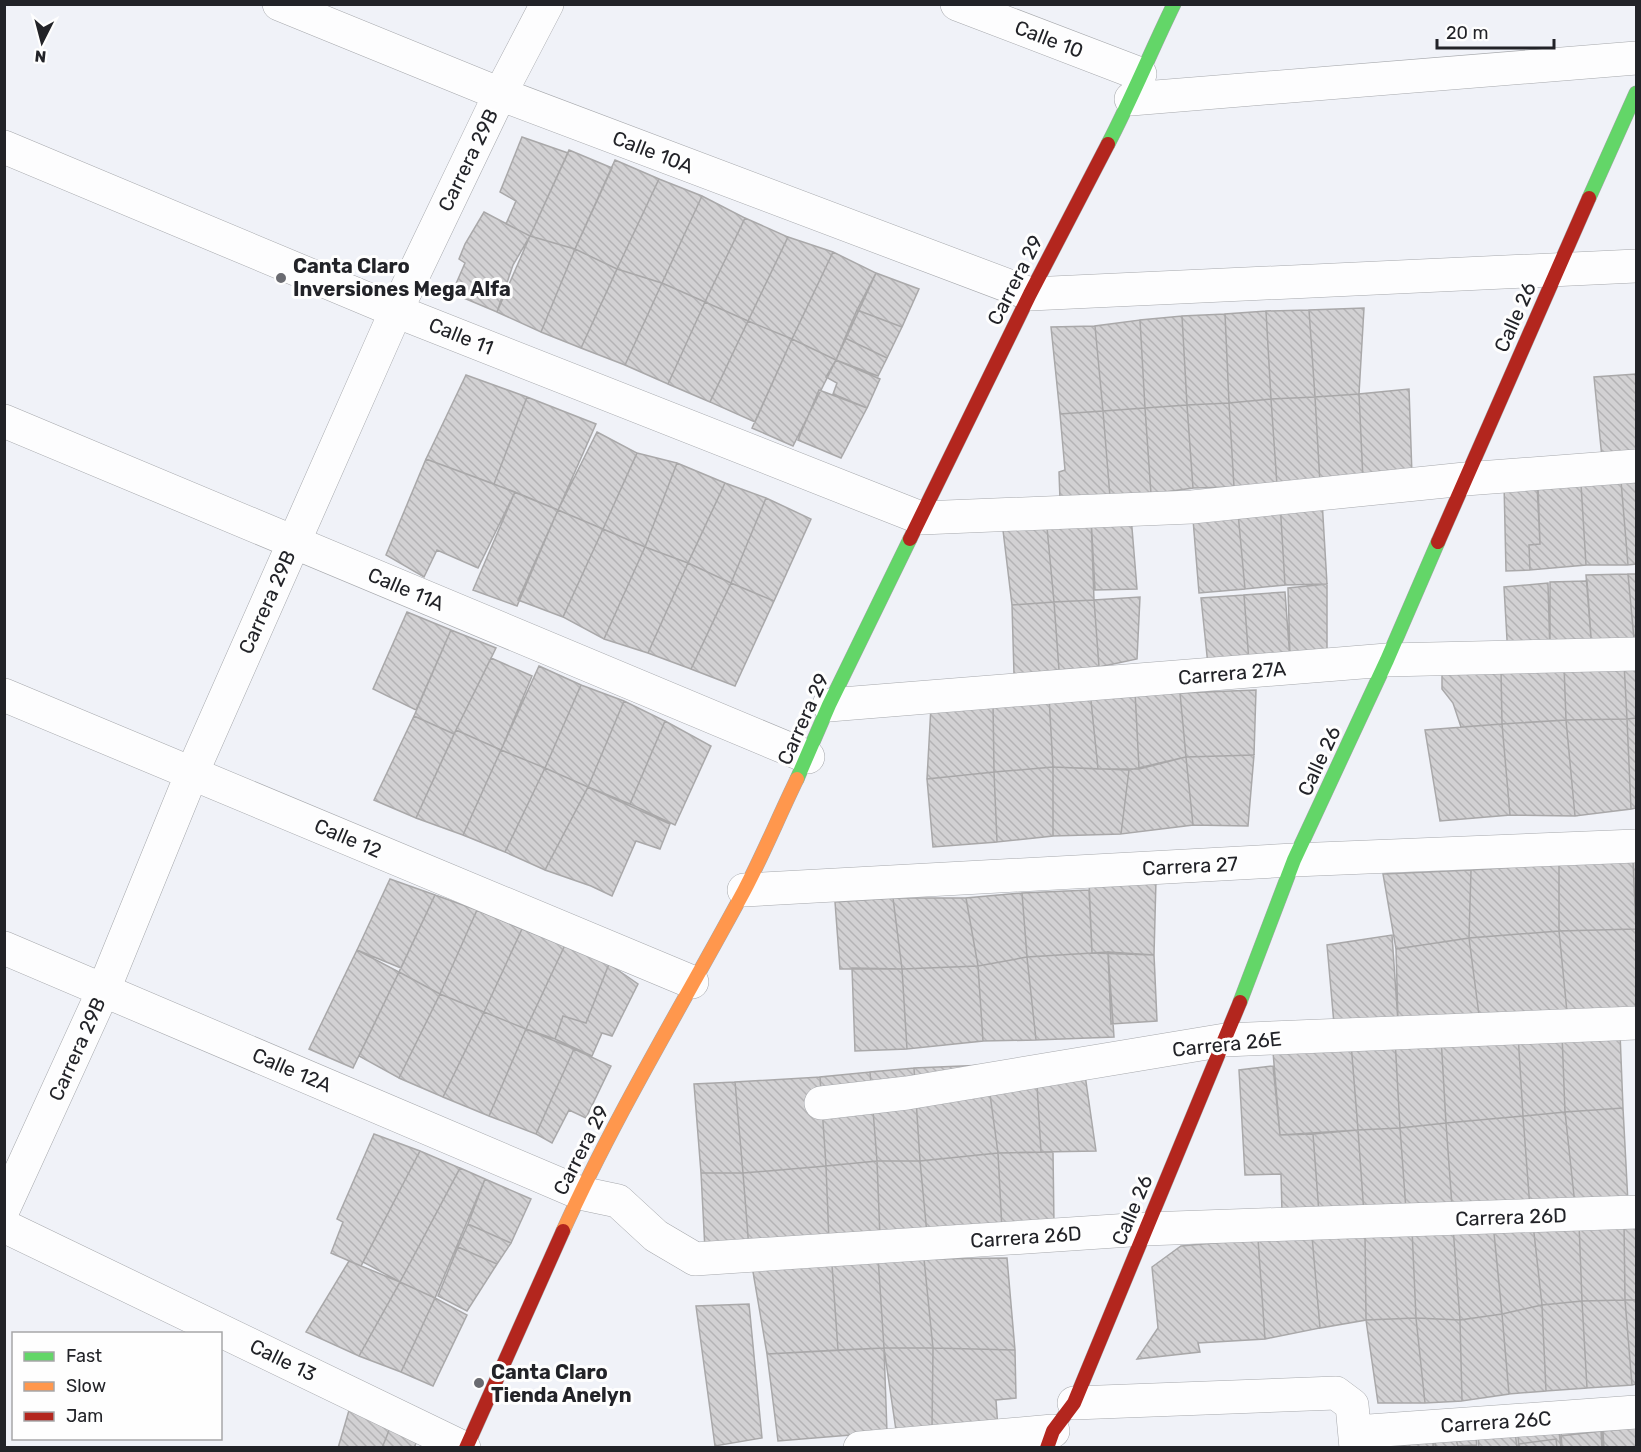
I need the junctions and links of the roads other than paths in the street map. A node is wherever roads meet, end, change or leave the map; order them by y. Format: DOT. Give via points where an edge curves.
graph roads {
  1 [pos="279,4"];
  2 [pos="547,4"];
  3 [pos="957,4"];
  4 [pos="1174,4"];
  5 [pos="1636,58"];
  6 [pos="1136,86"];
  7 [pos="1636,93"];
  8 [pos="500,94"];
  9 [pos="4,147"];
  10 [pos="1636,266"];
  11 [pos="1557,269"];
  12 [pos="1030,294"];
  13 [pos="396,311"];
  14 [pos="4,421"];
  15 [pos="1636,466"];
  16 [pos="1464,479"];
  17 [pos="921,518"];
  18 [pos="294,542"];
  19 [pos="1636,654"];
  20 [pos="1387,660"];
  21 [pos="4,695"];
  22 [pos="829,705"];
  23 [pos="808,757"];
  24 [pos="192,773"];
  25 [pos="1636,846"];
  26 [pos="1294,860"];
  27 [pos="744,890"];
  28 [pos="4,948"];
  29 [pos="692,982"];
  30 [pos="104,989"];
  31 [pos="1636,1023"];
  32 [pos="1225,1040"];
  33 [pos="821,1103"];
  34 [pos="580,1193"];
  35 [pos="4,1208"];
  36 [pos="1636,1212"];
  37 [pos="4,1226"];
  38 [pos="1145,1229"];
  39 [pos="1074,1403"];
  40 [pos="1636,1412"];
  41 [pos="1050,1439"];
  42 [pos="1356,1440"];
  43 [pos="465,1448"];
  44 [pos="860,1448"];
  1 -- 8 [label="street, Calle 10A"];
  2 -- 8 [label="street, Carrera 29B"];
  3 -- 6 [label="street, Calle 10"];
  4 -- 6 [label="street, Carrera 29"];
  5 -- 6 [label="street"];
  6 -- 12 [label="street, Carrera 29"];
  7 -- 11 [label="street, Calle 26"];
  8 -- 12 [label="street, Calle 10A"];
  8 -- 13 [label="street, Carrera 29B"];
  9 -- 13 [label="street, Calle 11"];
  10 -- 11 [label="street"];
  11 -- 12 [label="street"];
  11 -- 16 [label="street, Calle 26"];
  12 -- 17 [label="street, Carrera 29"];
  13 -- 17 [label="street, Calle 11"];
  13 -- 18 [label="street, Carrera 29B"];
  14 -- 18 [label="street, Calle 11A"];
  15 -- 16 [label="street"];
  16 -- 17 [label="street" via="1192,507"];
  16 -- 20 [label="street, Calle 26"];
  17 -- 22 [label="street, Carrera 29"];
  18 -- 23 [label="street, Calle 11A"];
  18 -- 24 [label="street, Carrera 29B"];
  19 -- 20 [label="street, Carrera 27A"];
  20 -- 22 [label="street, Carrera 27A"];
  20 -- 26 [label="street, Calle 26"];
  21 -- 24 [label="street, Calle 12"];
  22 -- 23 [label="street, Carrera 29"];
  23 -- 27 [label="street, Carrera 29"];
  24 -- 29 [label="street, Calle 12"];
  24 -- 30 [label="street, Carrera 29B"];
  25 -- 26 [label="street, Carrera 27"];
  26 -- 27 [label="street, Carrera 27"];
  26 -- 32 [label="street, Calle 26"];
  27 -- 29 [label="street, Carrera 29"];
  28 -- 30 [label="street, Calle 12A"];
  29 -- 34 [label="street, Carrera 29"];
  30 -- 34 [label="street, Calle 12A"];
  30 -- 35 [label="street, Carrera 29B"];
  31 -- 32 [label="street, Carrera 26E"];
  32 -- 33 [label="street, Carrera 26E" via="907,1093"];
  32 -- 38 [label="street, Calle 26"];
  34 -- 38 [label="street, Carrera 26D" via="618,1201 656,1236 695,1259"];
  34 -- 43 [label="street, Carrera 29"];
  36 -- 38 [label="street, Carrera 26D"];
  37 -- 43 [label="street, Calle 13"];
  38 -- 39 [label="street, Calle 26"];
  39 -- 41 [label="street, Calle 26"];
  39 -- 42 [label="street" via="1336,1393 1352,1405"];
  40 -- 42 [label="street, Carrera 26C"];
  41 -- 44 [label="street"];
}
